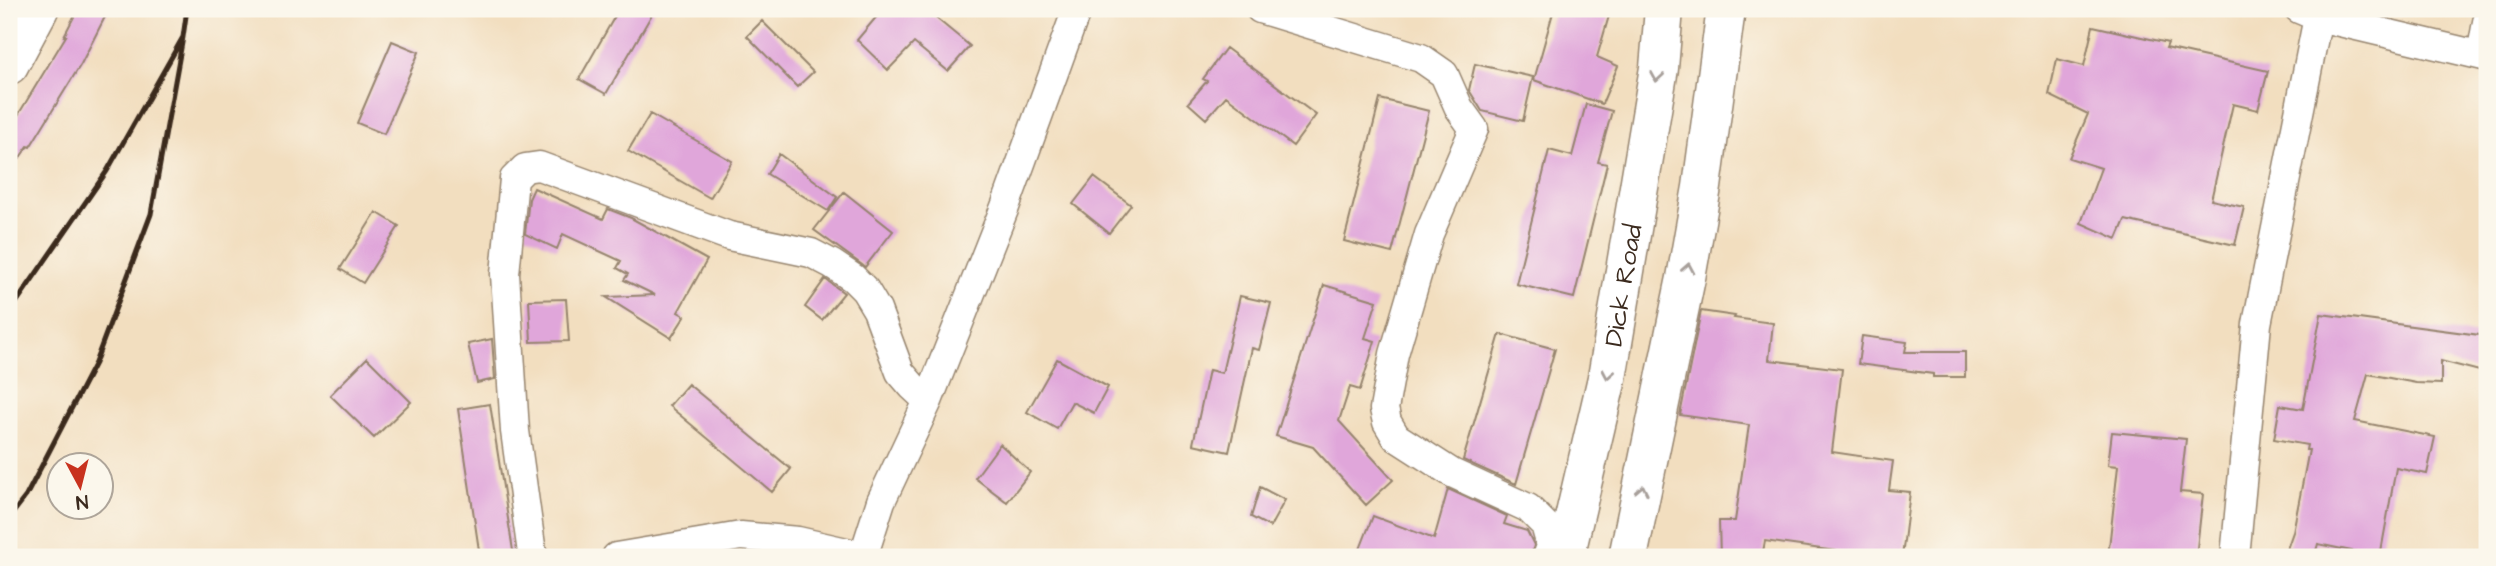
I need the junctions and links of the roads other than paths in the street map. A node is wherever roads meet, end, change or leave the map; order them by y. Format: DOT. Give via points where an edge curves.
graph roads {
  1 [pos="39,9"];
  2 [pos="1077,9"];
  3 [pos="1261,9"];
  4 [pos="1664,9"];
  5 [pos="1726,9"];
  6 [pos="2308,13"];
  7 [pos="2487,22"];
  8 [pos="2484,56"];
  9 [pos="9,65"];
  10 [pos="928,401"];
  11 [pos="863,556"];
  12 [pos="535,557"];
  13 [pos="616,557"];
  14 [pos="1547,557"];
  15 [pos="1565,557"];
  16 [pos="1628,557"];
  17 [pos="2235,557"];
  1 -- 9 [label="main road"];
  2 -- 10 [label="street"];
  3 -- 14 [label="street" via="1421,58 1444,75 1474,128 1429,234 1394,354 1384,409 1396,437 1451,473 1528,508 1545,525 1551,546"];
  4 -- 15 [label="main road, Dick Road, one-way" via="1659,68 1607,378"];
  16 -- 5 [label="main road, one-way" via="1686,278"];
  6 -- 8 [label="street"];
  6 -- 17 [label="street" via="2257,324"];
  7 -- 8 [label="street"];
  10 -- 11 [label="street" via="881,502"];
  10 -- 12 [label="street" via="900,372 865,290 832,264 811,253 729,236 539,166 525,167 514,179 505,274 514,431"];
  11 -- 13 [label="street" via="797,541 741,536"];
}
